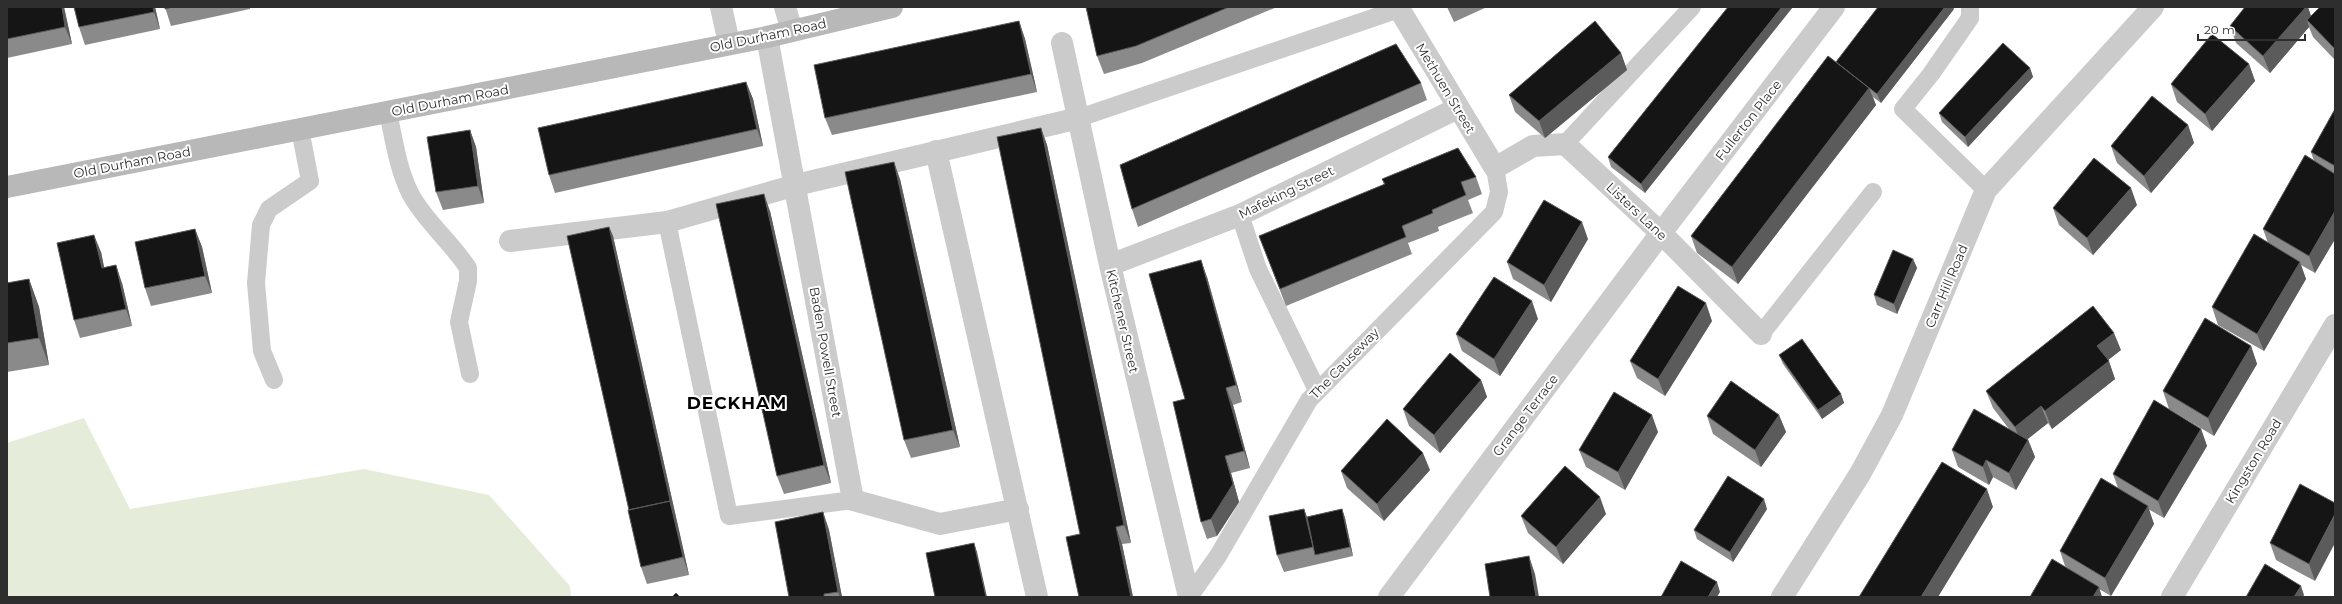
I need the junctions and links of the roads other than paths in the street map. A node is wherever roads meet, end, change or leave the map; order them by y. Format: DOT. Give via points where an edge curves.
graph roads {
  1 [pos="721,7"];
  2 [pos="785,7"];
  3 [pos="892,7"];
  4 [pos="1692,7"];
  5 [pos="1834,7"];
  6 [pos="1970,7"];
  7 [pos="2153,7"];
  8 [pos="1399,8"];
  9 [pos="792,31"];
  10 [pos="767,37"];
  11 [pos="729,43"];
  12 [pos="1062,43"];
  13 [pos="1458,108"];
  14 [pos="388,112"];
  15 [pos="1079,118"];
  16 [pos="300,129"];
  17 [pos="1565,144"];
  18 [pos="936,150"];
  19 [pos="1495,168"];
  20 [pos="796,185"];
  21 [pos="7,187"];
  22 [pos="1986,190"];
  23 [pos="1873,192"];
  24 [pos="1240,215"];
  25 [pos="667,222"];
  26 [pos="1661,232"];
  27 [pos="510,241"];
  28 [pos="1110,265"];
  29 [pos="1761,334"];
  30 [pos="2332,338"];
  31 [pos="470,374"];
  32 [pos="274,380"];
  33 [pos="1317,390"];
  34 [pos="853,500"];
  35 [pos="1018,508"];
  36 [pos="1037,597"];
  37 [pos="1189,597"];
  38 [pos="1389,597"];
  39 [pos="1782,597"];
  40 [pos="2172,597"];
  1 -- 11 [label="street"];
  2 -- 9 [label="street"];
  3 -- 9 [label="main road, Old Durham Road"];
  4 -- 17 [label="lane"];
  5 -- 26 [label="street, Fullerton Place"];
  6 -- 22 [label="lane" via="1970,18 1932,74 1903,109"];
  7 -- 22 [label="street, Carr Hill Road"];
  8 -- 13 [label="street, Methuen Street"];
  8 -- 15 [label="lane"];
  9 -- 10 [label="main road, Old Durham Road"];
  10 -- 11 [label="main road, Old Durham Road"];
  10 -- 20 [label="street, Baden Powell Street"];
  11 -- 14 [label="main road, Old Durham Road"];
  12 -- 15 [label="street, Kitchener Street"];
  13 -- 19 [label="street, Methuen Street"];
  13 -- 24 [label="street, Mafeking Street"];
  14 -- 16 [label="main road, Old Durham Road"];
  14 -- 31 [label="lane" via="402,174 412,196 435,229 468,268 468,281 459,322"];
  15 -- 18 [label="street"];
  15 -- 28 [label="street, Kitchener Street"];
  16 -- 21 [label="main road, Old Durham Road"];
  16 -- 32 [label="lane" via="310,181 269,209 261,225 256,283 262,351"];
  17 -- 19 [label="street" via="1533,146"];
  17 -- 26 [label="street, Listers Lane"];
  18 -- 20 [label="street"];
  18 -- 35 [label="street"];
  19 -- 33 [label="lane, The Causeway" via="1499,192 1494,212"];
  20 -- 25 [label="street"];
  20 -- 34 [label="street, Baden Powell Street"];
  22 -- 39 [label="street, Carr Hill Road" via="1892,415 1860,474"];
  23 -- 29 [label="lane"];
  24 -- 28 [label="street, Mafeking Street"];
  24 -- 33 [label="lane" via="1258,269"];
  25 -- 27 [label="street"];
  25 -- 34 [label="lane" via="729,516"];
  26 -- 29 [label="street, Listers Lane"];
  26 -- 38 [label="street, Grange Terrace"];
  28 -- 37 [label="street, Kitchener Street"];
  30 -- 40 [label="street, Kingston Road"];
  33 -- 37 [label="lane, The Causeway" via="1218,556"];
  34 -- 35 [label="street" via="940,524"];
  35 -- 36 [label="street"];
}
